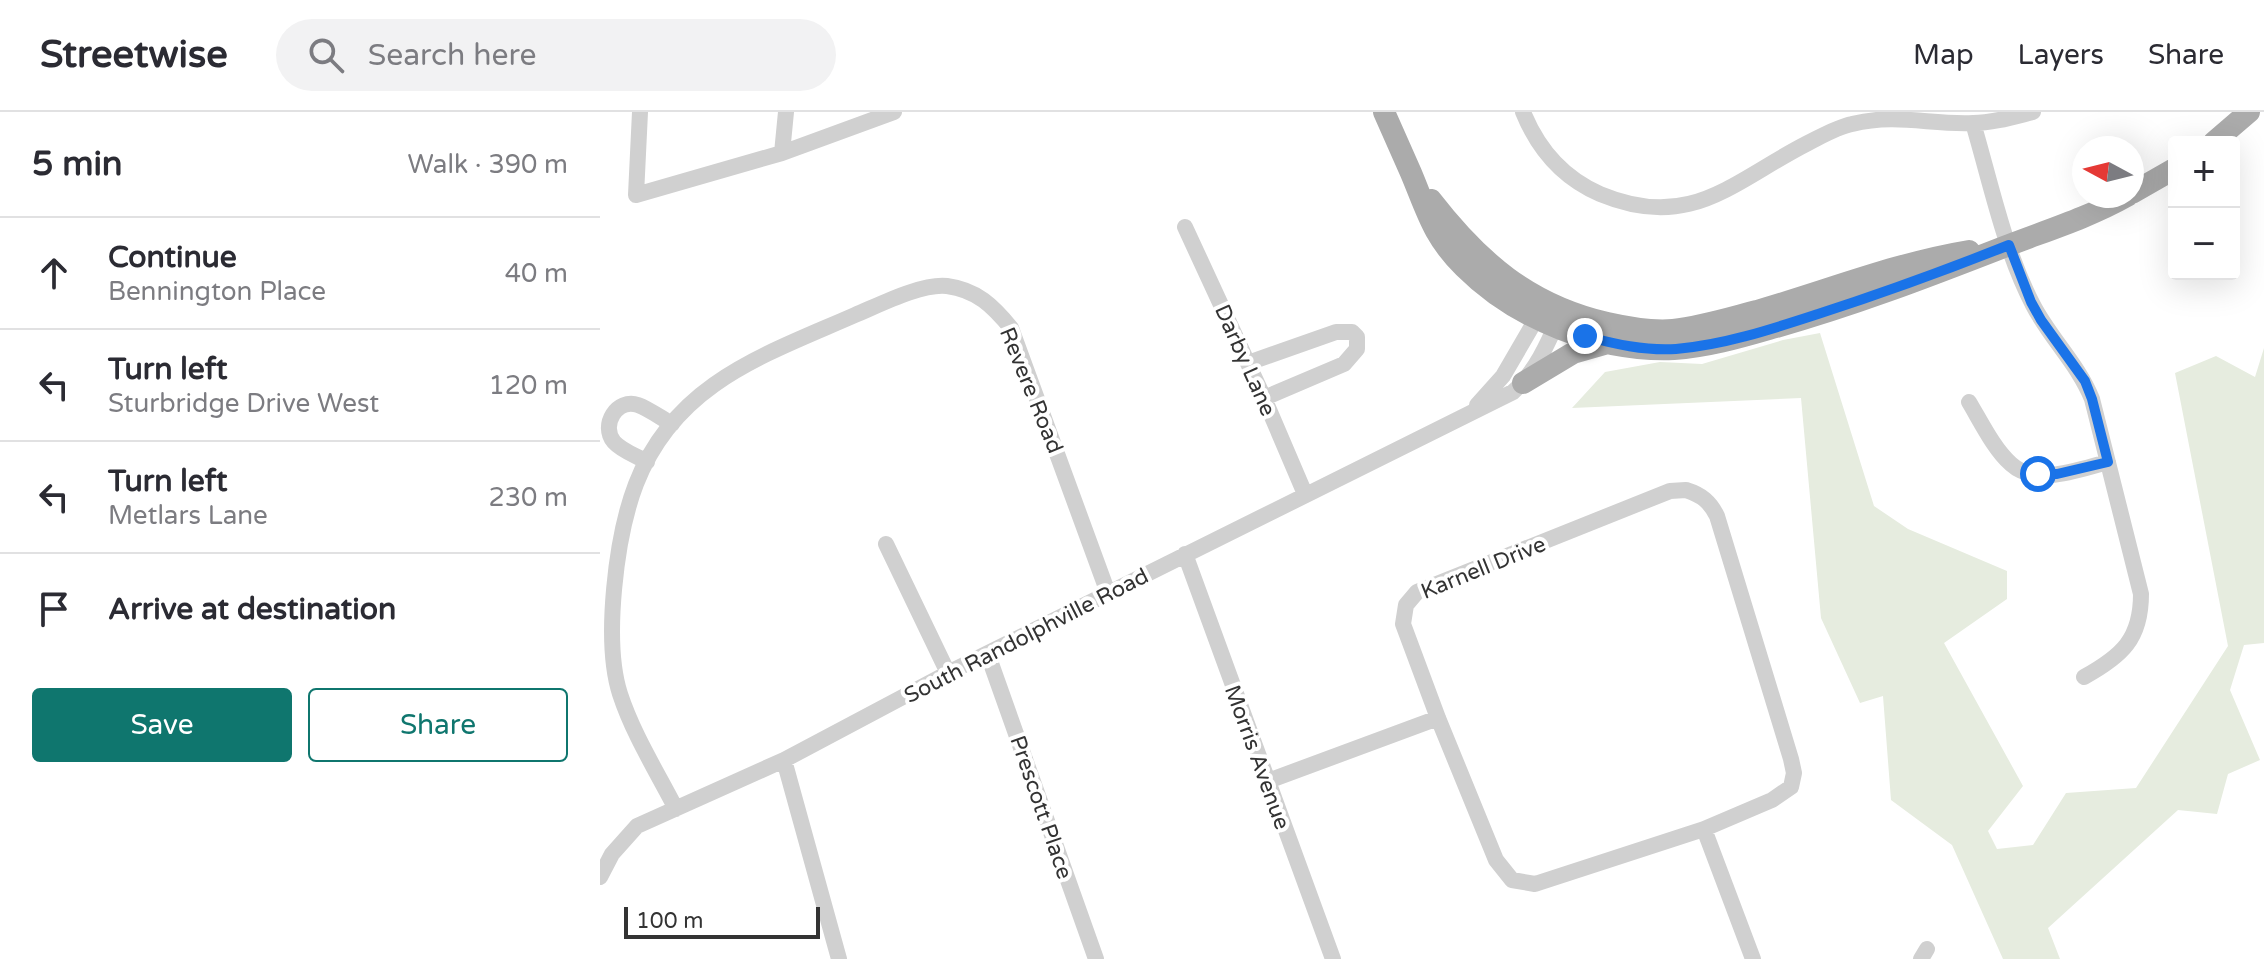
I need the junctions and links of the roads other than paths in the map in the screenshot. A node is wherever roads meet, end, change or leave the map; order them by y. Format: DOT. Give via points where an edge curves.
graph roads {
  1 [pos="640,112"];
  2 [pos="786,112"];
  3 [pos="894,112"];
  4 [pos="1384,112"];
  5 [pos="1523,112"];
  6 [pos="2033,112"];
  7 [pos="2249,112"];
  8 [pos="1973,123"];
  9 [pos="2221,136"];
  10 [pos="782,153"];
  11 [pos="2168,173"];
  12 [pos="2144,187"];
  13 [pos="2102,208"];
  14 [pos="1185,227"];
  15 [pos="2009,245"];
  16 [pos="1550,314"];
  17 [pos="1611,343"];
  18 [pos="1248,363"];
  19 [pos="1523,383"];
  20 [pos="1264,398"];
  21 [pos="1969,402"];
  22 [pos="1470,412"];
  23 [pos="672,424"];
  24 [pos="647,462"];
  25 [pos="2108,462"];
  26 [pos="1305,494"];
  27 [pos="886,544"];
  28 [pos="1185,554"];
  29 [pos="1108,593"];
  30 [pos="988,655"];
  31 [pos="948,673"];
  32 [pos="2084,677"];
  33 [pos="1438,718"];
  34 [pos="784,760"];
  35 [pos="1268,781"];
  36 [pos="676,809"];
  37 [pos="1704,829"];
  38 [pos="600,877"];
  39 [pos="839,959"];
  40 [pos="1096,959"];
  41 [pos="1333,959"];
  42 [pos="1753,959"];
  1 -- 10 [label="street" via="636,195"];
  2 -- 10 [label="street"];
  3 -- 10 [label="street"];
  4 -- 16 [label="main road" via="1412,177 1448,223"];
  5 -- 8 [label="street" via="1540,145 1570,178 1609,197 1655,206 1712,198 1848,125 1899,117"];
  6 -- 8 [label="street"];
  7 -- 9 [label="main road"];
  8 -- 15 [label="street"];
  11 -- 12 [label="main road"];
  13 -- 15 [label="main road"];
  14 -- 18 [label="street, Darby Lane"];
  15 -- 16 [label="main road" via="1926,258 1773,306 1674,330 1627,328"];
  15 -- 17 [label="main road" via="1874,296 1738,338 1673,349"];
  15 -- 25 [label="street" via="2041,320 2085,381"];
  16 -- 17 [label="main road"];
  16 -- 19 [label="street, South Randolphville Road" via="1546,349"];
  16 -- 22 [label="street, South Randolphville Road"];
  17 -- 19 [label="main road" via="1573,353"];
  18 -- 20 [label="street, Darby Lane"];
  18 -- 20 [label="street" via="1336,332 1357,337 1357,349 1344,364"];
  19 -- 22 [label="street, South Randolphville Road"];
  20 -- 26 [label="street, Darby Lane"];
  21 -- 25 [label="street" via="2011,464 2023,472 2057,474"];
  22 -- 26 [label="street, South Randolphville Road"];
  23 -- 24 [label="street, Revere Road"];
  23 -- 24 [label="street" via="638,405 624,405 613,414 609,429 615,442"];
  23 -- 29 [label="street, Revere Road" via="702,393 746,363 906,294 945,286 972,293 992,304 1011,328"];
  24 -- 36 [label="street, Revere Road" via="629,502 617,553 615,668 631,721"];
  25 -- 32 [label="street" via="2141,594 2141,613 2114,660"];
  26 -- 28 [label="street, South Randolphville Road"];
  27 -- 31 [label="street"];
  28 -- 29 [label="street, South Randolphville Road"];
  28 -- 35 [label="street, Morris Avenue"];
  29 -- 30 [label="street, South Randolphville Road"];
  30 -- 31 [label="street, South Randolphville Road"];
  30 -- 40 [label="street, Prescott Place"];
  31 -- 34 [label="street, South Randolphville Road"];
  33 -- 35 [label="street"];
  33 -- 37 [label="street, Karnell Drive" via="1496,860 1512,880 1535,884"];
  33 -- 37 [label="street, Karnell Drive" via="1403,624 1411,596 1670,491 1700,494 1717,516 1794,773 1783,794"];
  34 -- 36 [label="street, South Randolphville Road"];
  34 -- 39 [label="street"];
  35 -- 41 [label="street, Morris Avenue"];
  36 -- 38 [label="street, South Randolphville Road" via="637,826"];
  37 -- 42 [label="street"];
}
